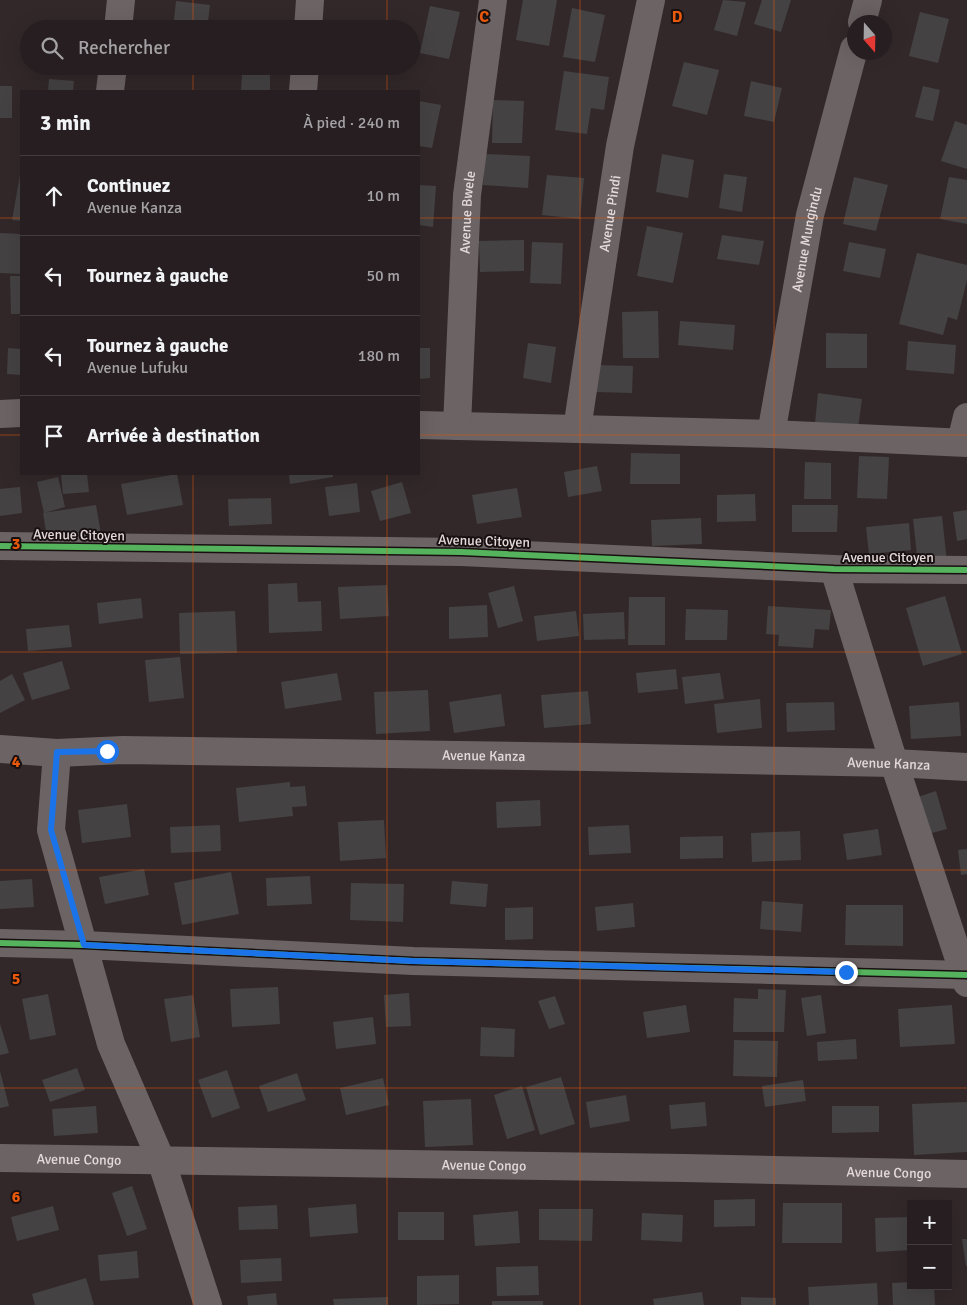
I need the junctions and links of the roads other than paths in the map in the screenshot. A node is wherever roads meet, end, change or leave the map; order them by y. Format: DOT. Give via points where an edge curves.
graph roads {
  1 [pos="121,0"];
  2 [pos="310,0"];
  3 [pos="492,0"];
  4 [pos="651,0"];
  5 [pos="868,0"];
  6 [pos="864,15"];
  7 [pos="119,20"];
  8 [pos="309,20"];
  9 [pos="851,60"];
  10 [pos="112,75"];
  11 [pos="304,75"];
  12 [pos="110,90"];
  13 [pos="303,90"];
  14 [pos="0,414"];
  15 [pos="20,414"];
  16 [pos="420,425"];
  17 [pos="457,426"];
  18 [pos="576,429"];
  19 [pos="770,434"];
  20 [pos="965,434"];
  21 [pos="0,546"];
  22 [pos="834,569"];
  23 [pos="967,570"];
  24 [pos="0,749"];
  25 [pos="57,752"];
  26 [pos="894,763"];
  27 [pos="967,768"];
  28 [pos="0,943"];
  29 [pos="84,945"];
  30 [pos="966,978"];
  31 [pos="0,1158"];
  32 [pos="161,1160"];
  33 [pos="967,1174"];
  34 [pos="208,1305"];
  1 -- 7 [label="street"];
  2 -- 8 [label="street"];
  3 -- 17 [label="street, Avenue Bwele" via="467,195"];
  4 -- 18 [label="street, Avenue Pindi" via="620,146"];
  5 -- 6 [label="street"];
  9 -- 19 [label="street, Avenue Mungindu" via="810,215"];
  10 -- 12 [label="street"];
  11 -- 13 [label="street"];
  14 -- 15 [label="street"];
  16 -- 17 [label="street"];
  17 -- 18 [label="street"];
  18 -- 19 [label="street"];
  19 -- 20 [label="street"];
  21 -- 22 [label="street, Avenue Citoyen" via="461,552"];
  22 -- 23 [label="street, Avenue Citoyen"];
  22 -- 26 [label="street"];
  24 -- 25 [label="street, Avenue Kanza"];
  25 -- 26 [label="street, Avenue Kanza" via="124,750"];
  25 -- 29 [label="street" via="51,830"];
  26 -- 27 [label="street, Avenue Kanza"];
  26 -- 30 [label="street"];
  28 -- 29 [label="street"];
  29 -- 30 [label="street" via="413,961"];
  29 -- 32 [label="street" via="111,1044"];
  31 -- 32 [label="street, Avenue Congo"];
  32 -- 33 [label="street, Avenue Congo"];
  32 -- 34 [label="street"];
}
